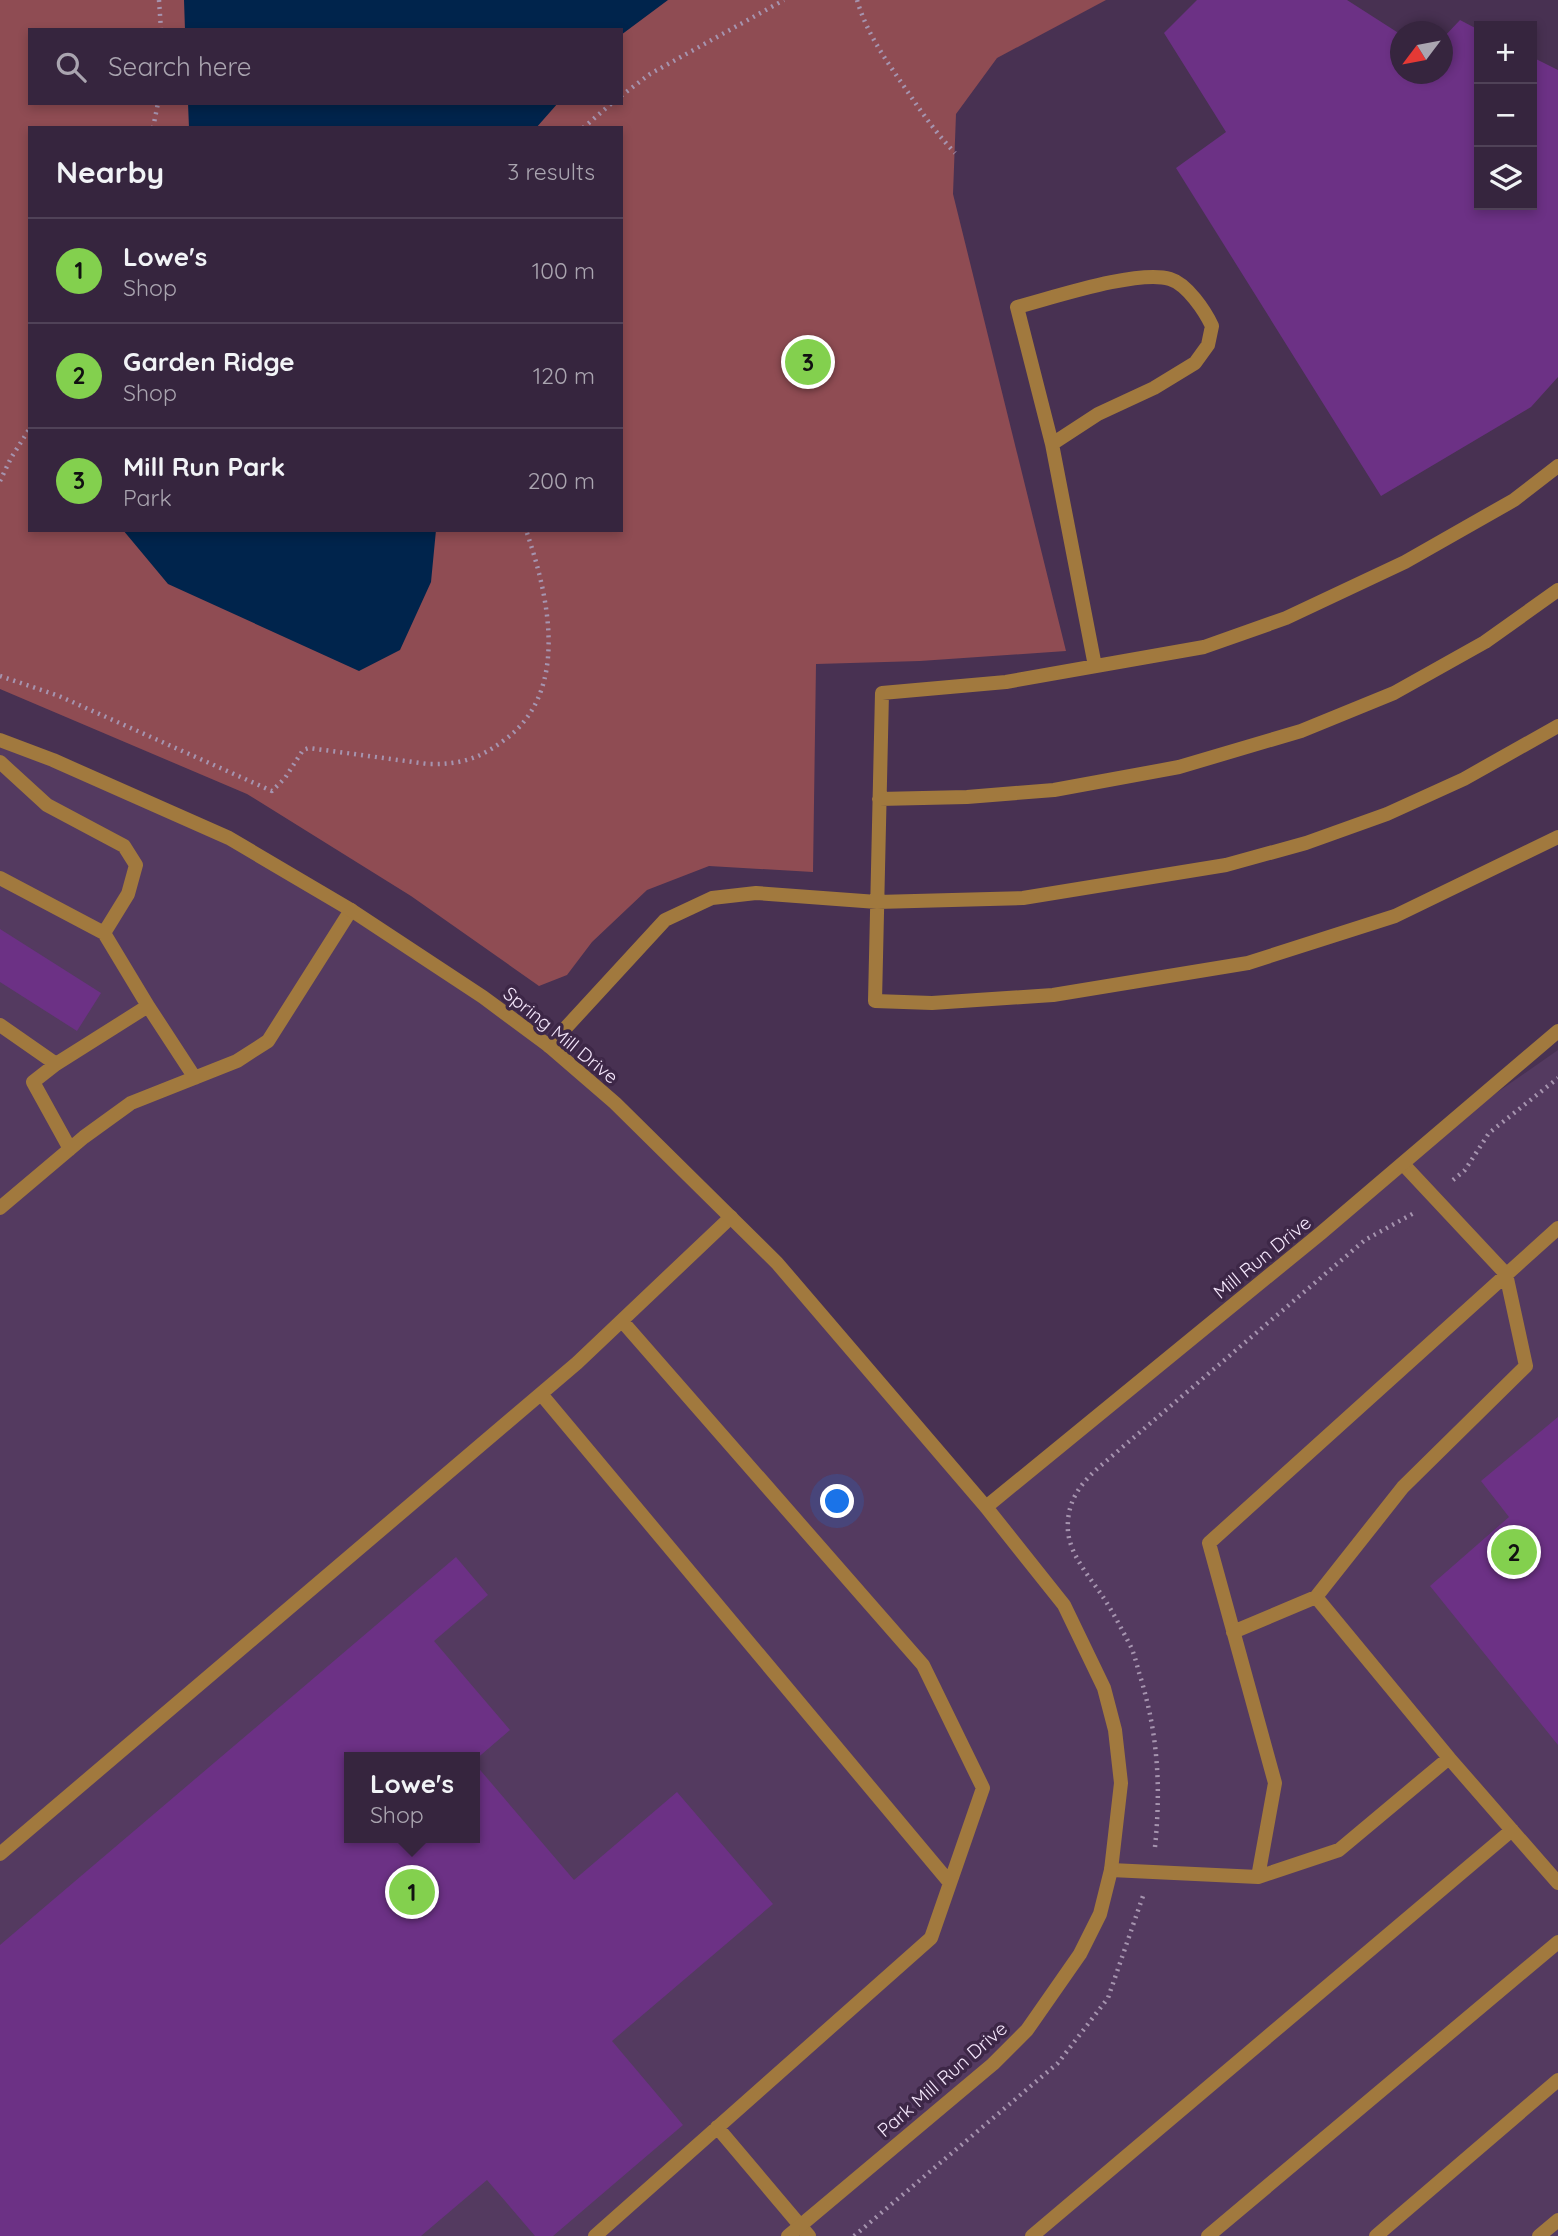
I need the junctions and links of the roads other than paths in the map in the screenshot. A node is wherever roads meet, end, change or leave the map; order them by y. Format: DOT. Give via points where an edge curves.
graph roads {
  1 [pos="1052,444"];
  2 [pos="1558,466"];
  3 [pos="1558,590"];
  4 [pos="1095,666"];
  5 [pos="1558,726"];
  6 [pos="0,740"];
  7 [pos="0,762"];
  8 [pos="879,799"];
  9 [pos="1558,837"];
  10 [pos="0,878"];
  11 [pos="877,902"];
  12 [pos="351,910"];
  13 [pos="104,933"];
  14 [pos="148,1006"];
  15 [pos="0,1025"];
  16 [pos="1558,1031"];
  17 [pos="550,1046"];
  18 [pos="56,1064"];
  19 [pos="195,1078"];
  20 [pos="71,1149"];
  21 [pos="1403,1164"];
  22 [pos="0,1208"];
  23 [pos="731,1217"];
  24 [pos="1558,1228"];
  25 [pos="1506,1274"];
  26 [pos="622,1321"];
  27 [pos="541,1394"];
  28 [pos="986,1507"];
  29 [pos="1316,1597"];
  30 [pos="1233,1632"];
  31 [pos="1449,1758"];
  32 [pos="1512,1830"];
  33 [pos="0,1854"];
  34 [pos="1111,1870"];
  35 [pos="1258,1877"];
  36 [pos="950,1883"];
  37 [pos="1558,1883"];
  38 [pos="1558,1942"];
  39 [pos="1558,2080"];
  40 [pos="718,2127"];
  41 [pos="1558,2220"];
  42 [pos="805,2231"];
  43 [pos="595,2236"];
  44 [pos="789,2236"];
  45 [pos="1032,2236"];
  46 [pos="1208,2236"];
  47 [pos="1376,2236"];
  48 [pos="1539,2236"];
  1 -- 1 [label="street" via="1195,363 1208,345 1212,326 1201,304 1171,279 1133,277 1017,307"];
  1 -- 4 [label="street"];
  2 -- 4 [label="street" via="1514,500 1405,562 1286,618 1204,647"];
  3 -- 8 [label="street" via="1485,642 1394,693 1301,732 1179,767 1054,790"];
  4 -- 8 [label="street" via="1006,682 882,693"];
  5 -- 11 [label="street" via="1464,779 1387,814 1226,865 1023,898"];
  6 -- 12 [label="street, Spring Mill Drive" via="229,838"];
  7 -- 13 [label="street" via="47,805 124,846 136,865 128,894"];
  8 -- 11 [label="street"];
  9 -- 11 [label="street" via="1395,916 1248,963 1053,995 932,1003 875,1001"];
  10 -- 13 [label="street"];
  11 -- 17 [label="street" via="756,893 712,898 665,920"];
  12 -- 17 [label="street, Spring Mill Drive"];
  12 -- 19 [label="street" via="268,1041 237,1061"];
  13 -- 14 [label="street"];
  14 -- 18 [label="street"];
  14 -- 19 [label="street"];
  15 -- 18 [label="street"];
  16 -- 21 [label="street, Mill Run Drive"];
  17 -- 23 [label="street, Spring Mill Drive"];
  18 -- 20 [label="street" via="33,1082"];
  19 -- 20 [label="street" via="131,1103"];
  20 -- 22 [label="street"];
  21 -- 25 [label="street"];
  21 -- 28 [label="street, Mill Run Drive"];
  23 -- 26 [label="street"];
  23 -- 28 [label="street, Spring Mill Drive" via="777,1263"];
  24 -- 25 [label="street"];
  25 -- 29 [label="street" via="1525,1366 1403,1487"];
  25 -- 30 [label="street" via="1209,1543"];
  26 -- 27 [label="street"];
  26 -- 36 [label="street" via="923,1665 983,1788"];
  27 -- 33 [label="street"];
  27 -- 36 [label="street"];
  28 -- 34 [label="street, Park Mill Run Drive" via="1065,1605 1104,1688 1121,1783"];
  29 -- 30 [label="street"];
  29 -- 31 [label="street"];
  30 -- 35 [label="street" via="1275,1783"];
  31 -- 32 [label="street"];
  31 -- 35 [label="street" via="1339,1850"];
  32 -- 37 [label="street"];
  32 -- 45 [label="street"];
  34 -- 35 [label="street"];
  34 -- 42 [label="street, Park Mill Run Drive" via="1100,1914 1080,1954 1027,2030"];
  36 -- 40 [label="street" via="931,1938"];
  38 -- 46 [label="street"];
  39 -- 47 [label="street"];
  40 -- 42 [label="street"];
  40 -- 43 [label="street"];
  41 -- 48 [label="street"];
  42 -- 44 [label="street, Park Mill Run Drive"];
}
